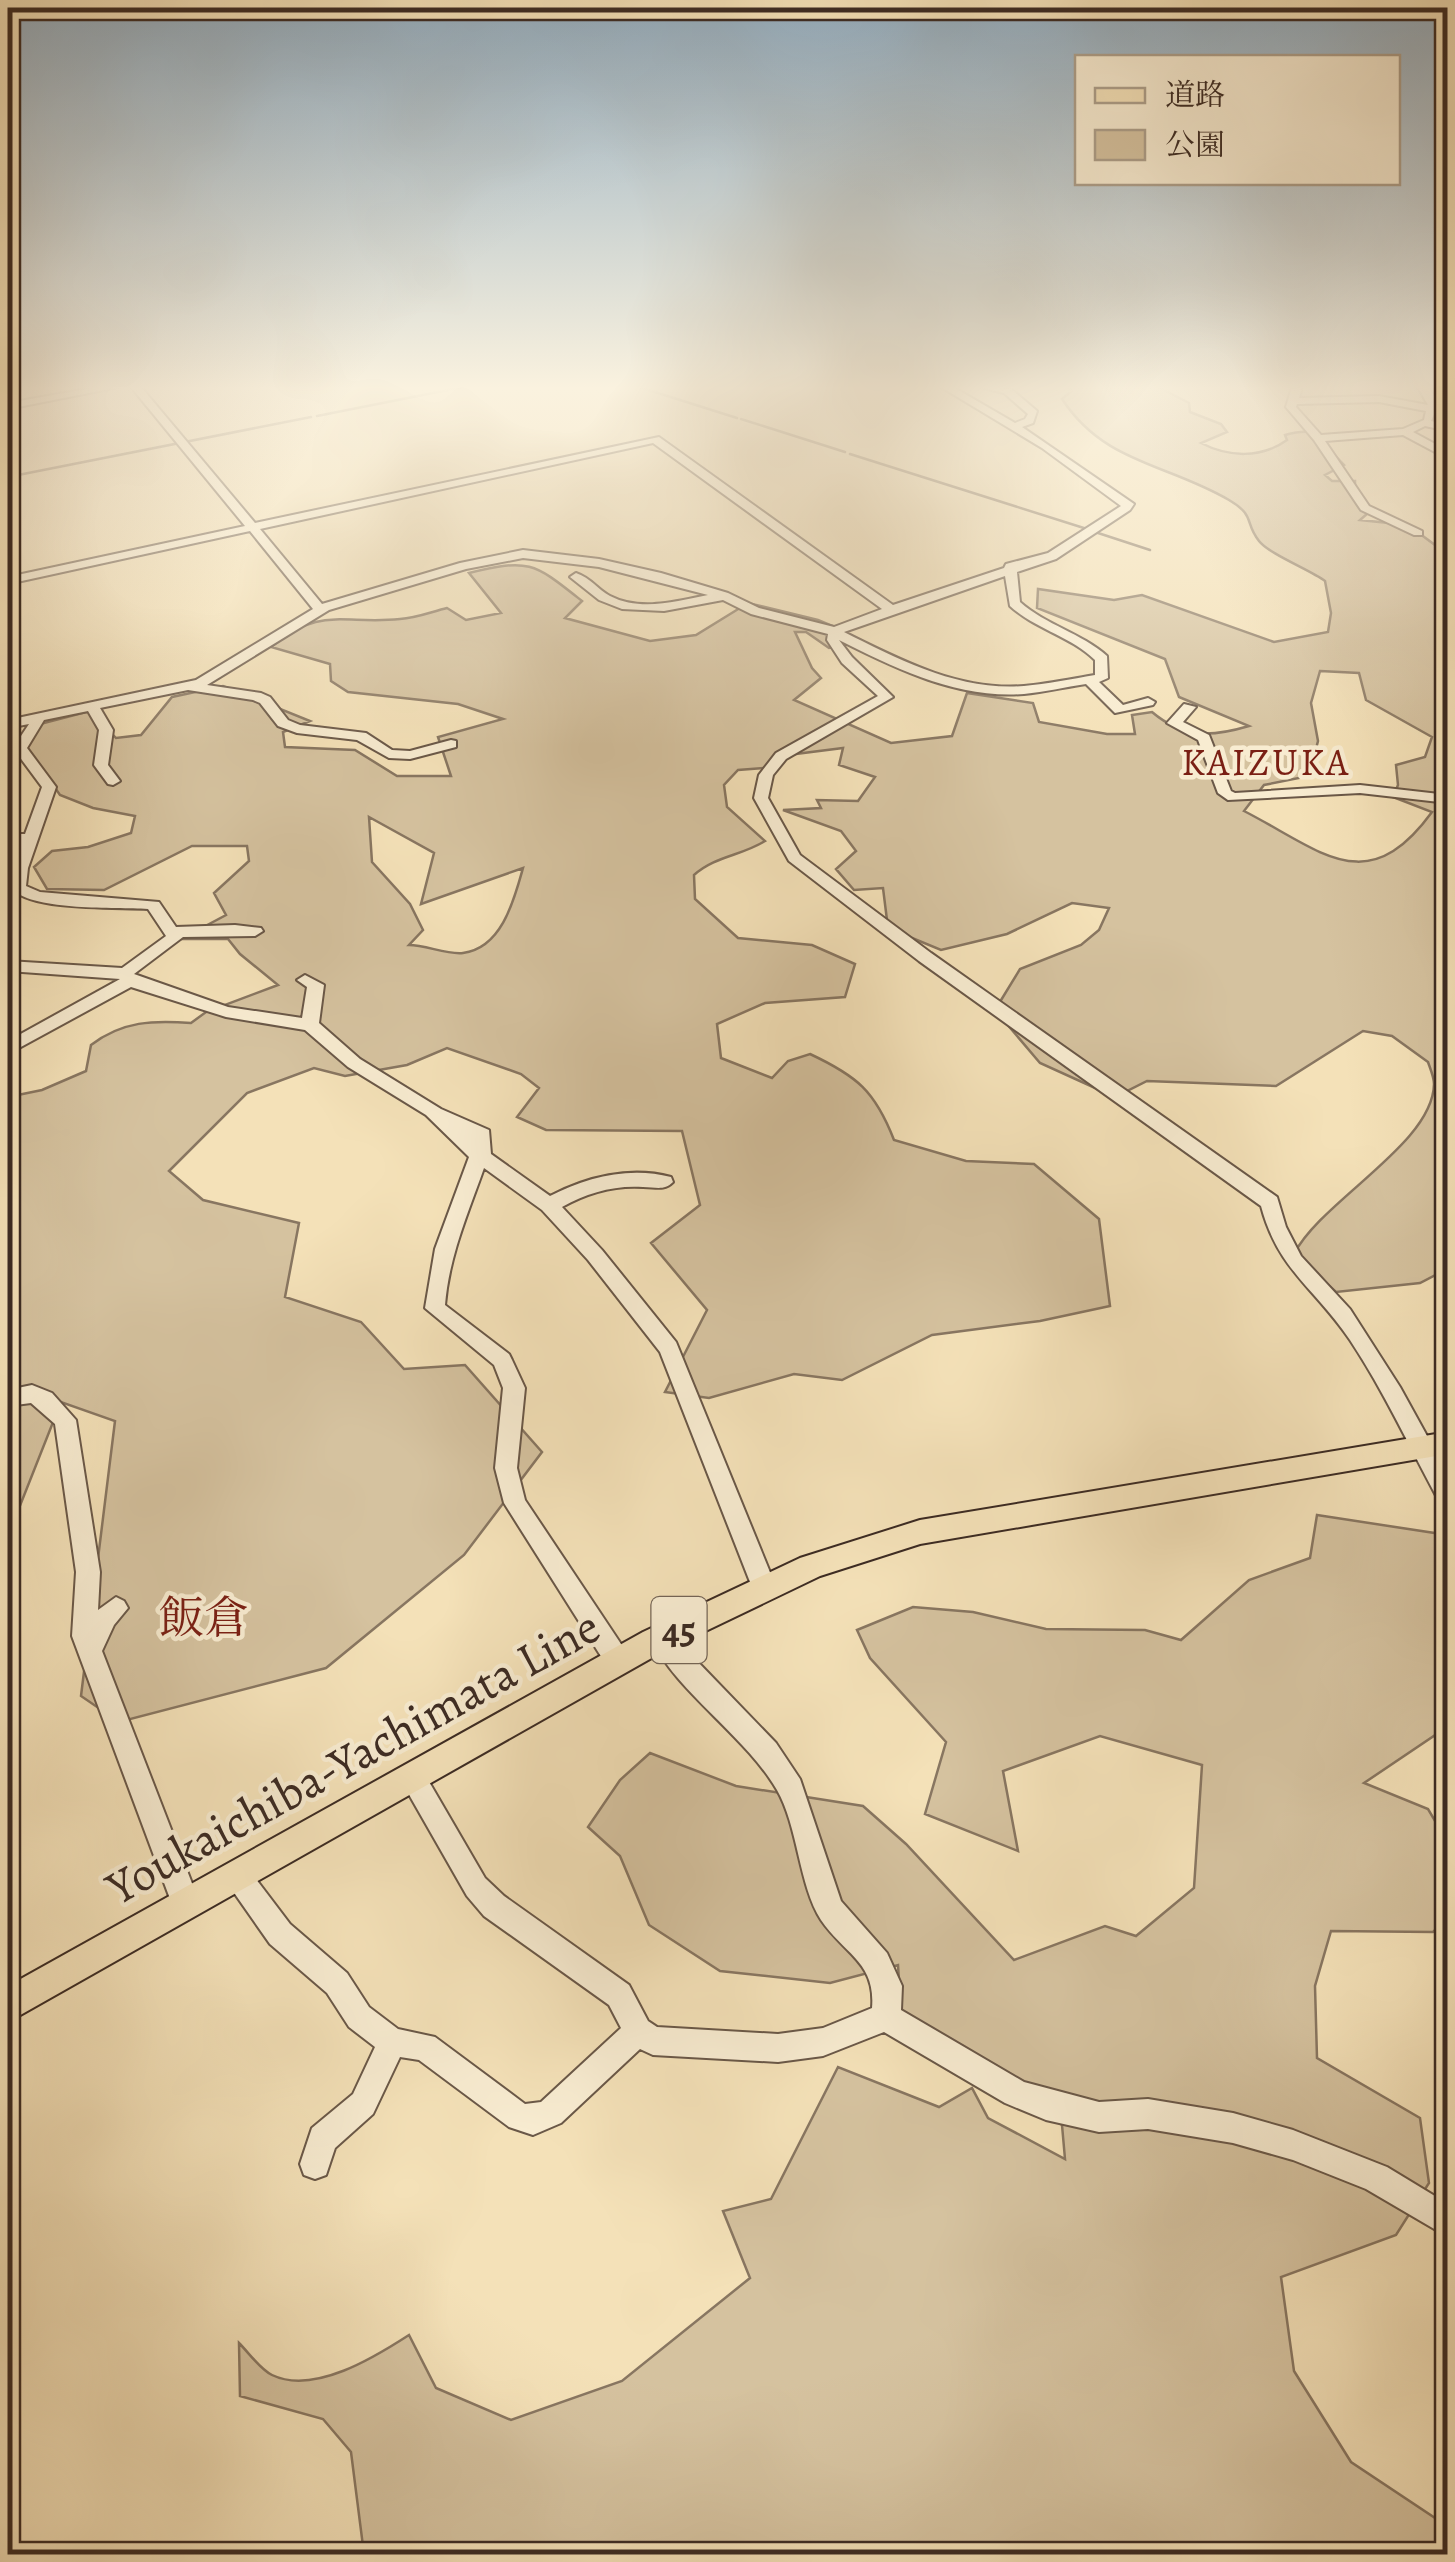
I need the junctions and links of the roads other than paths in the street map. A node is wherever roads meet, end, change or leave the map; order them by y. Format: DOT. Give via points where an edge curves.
graph roads {
  1 [pos="235,507"];
  2 [pos="347,507"];
  3 [pos="748,507"];
  4 [pos="1127,507"];
  5 [pos="1364,507"];
  6 [pos="252,527"];
  7 [pos="1418,534"];
  8 [pos="1010,567"];
  9 [pos="576,577"];
  10 [pos="8,582"];
  11 [pos="728,598"];
  12 [pos="320,609"];
  13 [pos="890,609"];
  14 [pos="834,633"];
  15 [pos="1090,681"];
  16 [pos="187,686"];
  17 [pos="1148,702"];
  18 [pos="92,707"];
  19 [pos="1188,707"];
  20 [pos="40,718"];
  21 [pos="8,724"];
  22 [pos="451,744"];
  23 [pos="113,781"];
  24 [pos="1448,799"];
  25 [pos="8,838"];
  26 [pos="31,839"];
  27 [pos="255,931"];
  28 [pos="174,932"];
  29 [pos="8,966"];
  30 [pos="127,977"];
  31 [pos="304,980"];
  32 [pos="310,1025"];
  33 [pos="8,1048"];
  34 [pos="478,1155"];
  35 [pos="664,1182"];
  36 [pos="549,1205"];
  37 [pos="8,1398"];
  38 [pos="1434,1446"];
  39 [pos="1448,1496"];
  40 [pos="764,1587"];
  41 [pos="116,1608"];
  42 [pos="663,1638"];
  43 [pos="90,1652"];
  44 [pos="618,1661"];
  45 [pos="412,1777"];
  46 [pos="238,1876"];
  47 [pos="186,1904"];
  48 [pos="8,2006"];
  49 [pos="886,2017"];
  50 [pos="638,2031"];
  51 [pos="392,2042"];
  52 [pos="315,2164"];
  53 [pos="1448,2222"];
  1 -- 6 [label="street"];
  2 -- 6 [label="street"];
  3 -- 13 [label="street"];
  4 -- 8 [label="street" via="1052,556"];
  5 -- 7 [label="street"];
  6 -- 10 [label="street"];
  6 -- 12 [label="street"];
  8 -- 13 [label="street"];
  8 -- 15 [label="street" via="1010,595 1019,609 1077,636 1102,659 1101,678"];
  9 -- 11 [label="street" via="596,595 636,609"];
  11 -- 12 [label="street" via="642,572 523,554"];
  11 -- 14 [label="street"];
  12 -- 16 [label="street"];
  13 -- 14 [label="street"];
  14 -- 15 [label="street" via="962,686 1021,690"];
  14 -- 38 [label="street" via="846,660 886,697 771,766 762,798 794,858 1270,1202 1276,1235 1293,1266 1335,1304"];
  15 -- 17 [label="street" via="1120,710"];
  16 -- 18 [label="street"];
  16 -- 22 [label="street" via="256,696 297,729 362,736 389,754"];
  18 -- 20 [label="street"];
  18 -- 23 [label="street" via="106,730 101,765"];
  19 -- 24 [label="street" via="1174,723 1204,738 1225,793 1233,796 1360,789"];
  20 -- 21 [label="street"];
  20 -- 26 [label="street" via="20,748 50,786"];
  25 -- 26 [label="street"];
  26 -- 28 [label="street" via="18,882 25,893 153,905"];
  27 -- 28 [label="street" via="220,926"];
  28 -- 30 [label="street"];
  29 -- 30 [label="street"];
  30 -- 32 [label="street" via="226,1012"];
  30 -- 33 [label="street"];
  31 -- 32 [label="street" via="316,984"];
  32 -- 34 [label="street" via="354,1063 432,1111"];
  34 -- 36 [label="street"];
  34 -- 44 [label="street" via="434,1283 435,1308 502,1360 514,1388 506,1468 515,1503"];
  35 -- 36 [label="street" via="639,1178 580,1187"];
  36 -- 40 [label="street" via="669,1348"];
  37 -- 43 [label="street" via="32,1394 64,1420 88,1572 84,1636"];
  38 -- 39 [label="street"];
  38 -- 40 [label="main road, Youkaichiba-Yachimata Line / 45" via="920,1532"];
  40 -- 42 [label="main road, Youkaichiba-Yachimata Line / 45"];
  41 -- 43 [label="street"];
  42 -- 44 [label="main road, Youkaichiba-Yachimata Line / 45"];
  42 -- 49 [label="street" via="792,1788 830,1909 888,1986"];
  43 -- 47 [label="street"];
  44 -- 45 [label="main road, Youkaichiba-Yachimata Line / 45"];
  45 -- 46 [label="main road, Youkaichiba-Yachimata Line / 45"];
  45 -- 50 [label="street" via="476,1888 620,1995"];
  46 -- 47 [label="main road, Youkaichiba-Yachimata Line / 45"];
  46 -- 51 [label="street" via="280,1934 337,1982 359,2016"];
  47 -- 48 [label="main road, Youkaichiba-Yachimata Line / 45"];
  49 -- 50 [label="street" via="823,2042 778,2048 669,2044"];
  49 -- 53 [label="street" via="1046,2105 1099,2117 1148,2114 1292,2145 1376,2178"];
  50 -- 51 [label="street" via="551,2113 533,2120 519,2117 424,2047"];
  51 -- 52 [label="street" via="364,2104 323,2139"];
}
